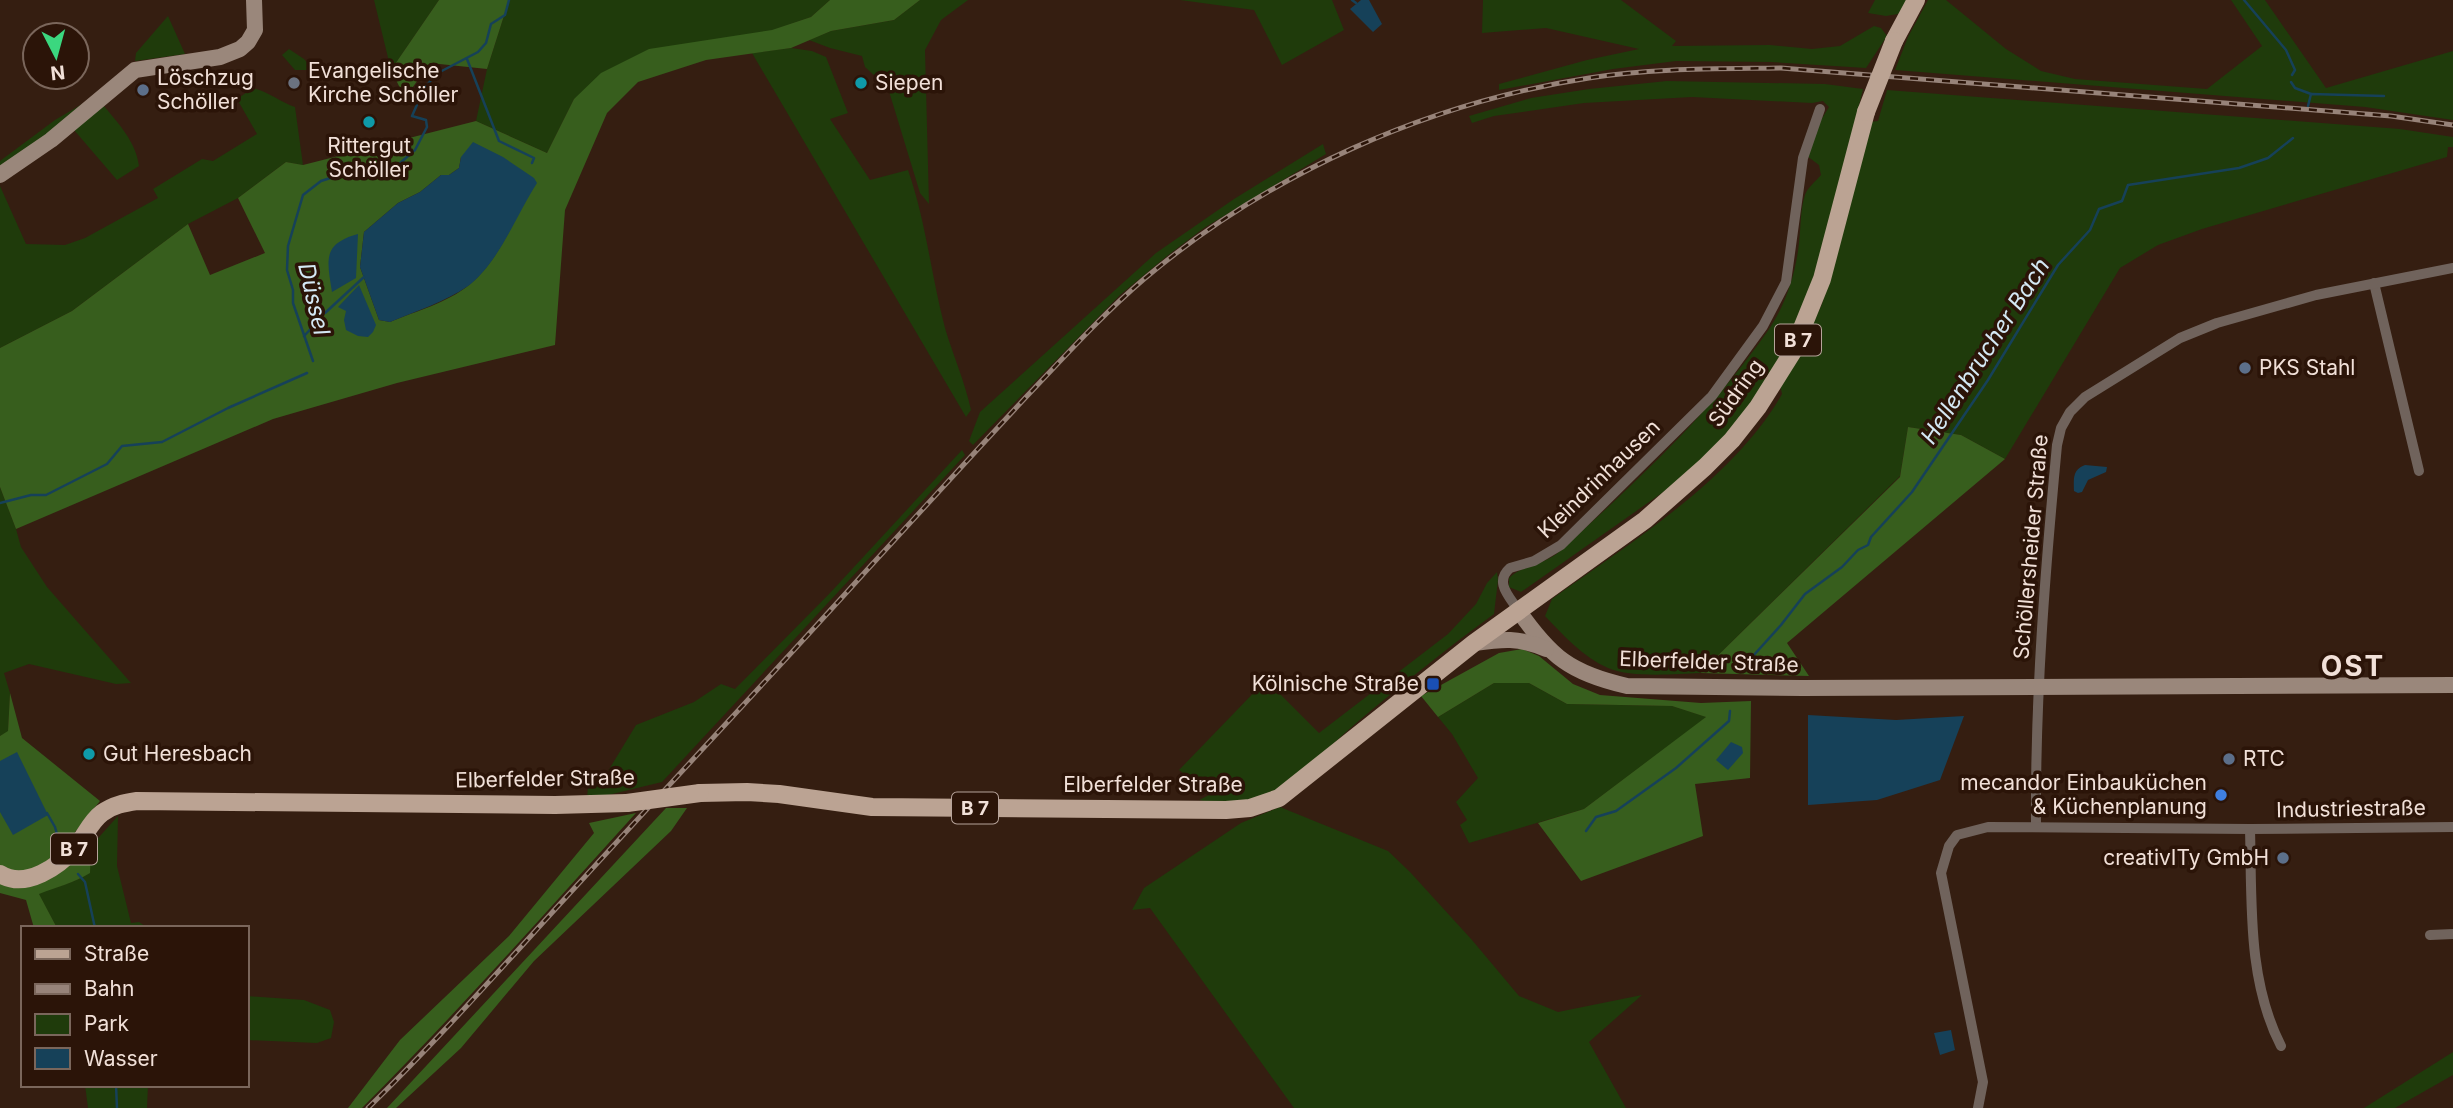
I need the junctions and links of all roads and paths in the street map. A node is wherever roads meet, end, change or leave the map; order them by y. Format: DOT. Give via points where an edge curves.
graph roads {
  1 [pos="254,0"];
  2 [pos="1916,0"];
  3 [pos="1820,109"];
  4 [pos="0,175"];
  5 [pos="2453,268"];
  6 [pos="2374,283"];
  7 [pos="2419,471"];
  8 [pos="1518,610"];
  9 [pos="1474,643"];
  10 [pos="1548,650"];
  11 [pos="2453,685"];
  12 [pos="2038,687"];
  13 [pos="2036,826"];
  14 [pos="2453,827"];
  15 [pos="2250,829"];
  16 [pos="0,874"];
  17 [pos="2453,934"];
  18 [pos="2430,935"];
  19 [pos="2281,1046"];
  20 [pos="1978,1108"];
  1 -- 4 [label="street" via="255,30 240,49 220,57 135,70 51,140"];
  2 -- 8 [label="main road, Südring / B 7, bridge" via="1866,112 1822,279 1792,354 1758,407 1732,440 1645,520"];
  3 -- 8 [label="street, Kleindrinhausen" via="1803,158 1790,262 1780,298 1712,396 1561,545 1506,572 1503,587"];
  5 -- 6 [label="street, Schöllersheider Straße"];
  6 -- 7 [label="street"];
  6 -- 12 [label="street, Schöllersheider Straße" via="2217,323 2180,338 2085,397 2070,412 2057,445"];
  8 -- 9 [label="main road, Elberfelder Straße / B 7"];
  8 -- 10 [label="street, Elberfelder Straße"];
  9 -- 10 [label="street" via="1513,638"];
  9 -- 16 [label="main road, Elberfelder Straße / B 7, bridge" via="1279,798 1250,808 872,807 768,793 700,793 627,803 555,805 137,801 102,813 78,845 48,870 19,879"];
  10 -- 12 [label="street, Elberfelder Straße" via="1584,673 1627,686"];
  11 -- 12 [label="street, Elberfelder Straße"];
  12 -- 13 [label="street"];
  13 -- 15 [label="street, Industriestraße"];
  13 -- 20 [label="street, Industriestraße" via="1987,827 1957,835 1943,861 1941,873 1983,1082"];
  14 -- 15 [label="street, Industriestraße"];
  15 -- 19 [label="street, Industriestraße" via="2253,954 2268,1023"];
  17 -- 18 [label="street"];
}
